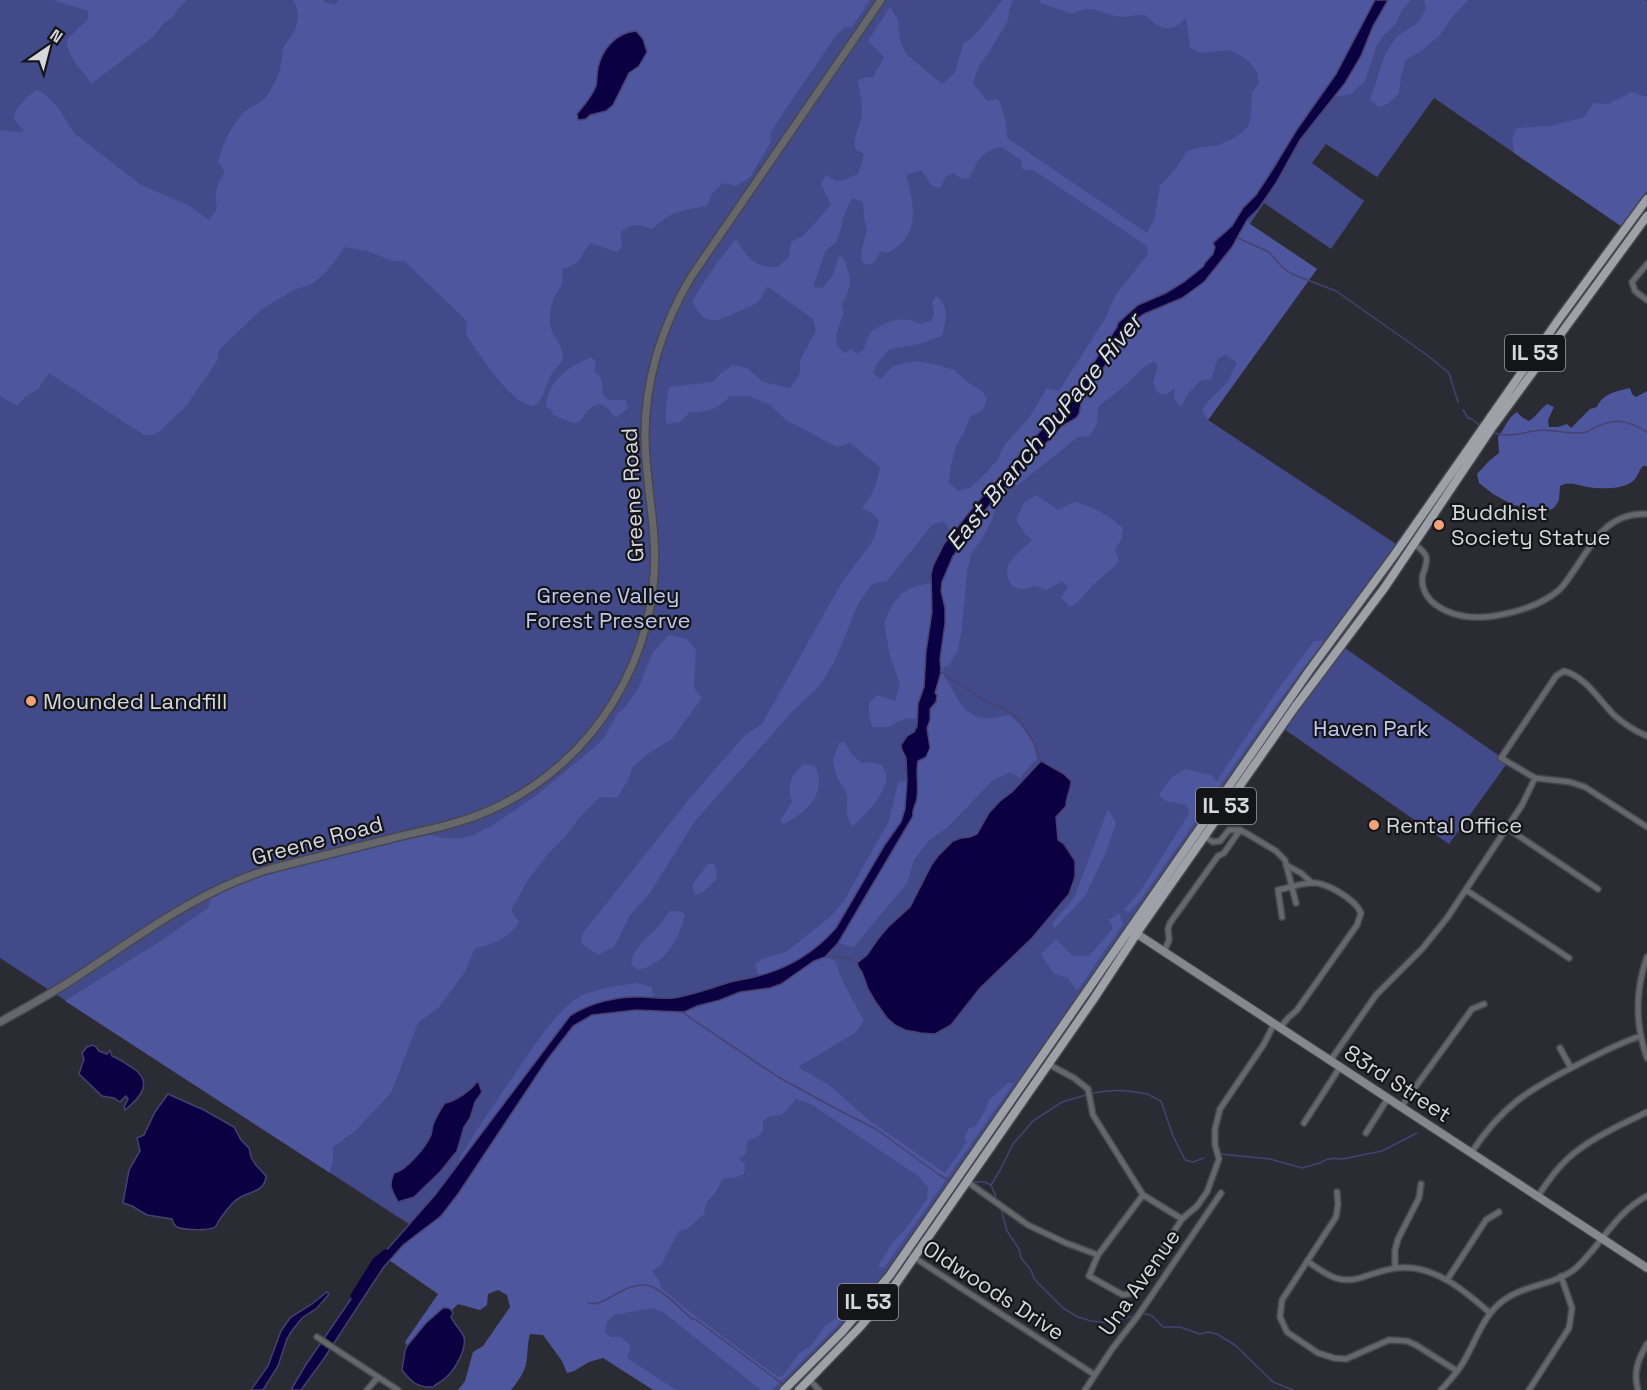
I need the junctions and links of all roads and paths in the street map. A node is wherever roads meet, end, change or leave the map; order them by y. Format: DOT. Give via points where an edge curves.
graph roads {
  1 [pos="881,0"];
  2 [pos="1647,199"];
  3 [pos="1647,216"];
  4 [pos="1647,264"];
  5 [pos="1647,300"];
  6 [pos="1647,514"];
  7 [pos="1406,538"];
  8 [pos="1414,544"];
  9 [pos="1647,736"];
  10 [pos="1535,778"];
  11 [pos="1647,827"];
  12 [pos="1507,828"];
  13 [pos="1240,830"];
  14 [pos="1205,837"];
  15 [pos="1286,865"];
  16 [pos="1312,883"];
  17 [pos="1291,887"];
  18 [pos="1466,890"];
  19 [pos="1598,890"];
  20 [pos="1296,903"];
  21 [pos="1282,917"];
  22 [pos="1133,931"];
  23 [pos="1164,952"];
  24 [pos="1647,957"];
  25 [pos="1569,958"];
  26 [pos="1484,1004"];
  27 [pos="0,1022"];
  28 [pos="1277,1026"];
  29 [pos="1640,1036"];
  30 [pos="1560,1048"];
  31 [pos="1647,1058"];
  32 [pos="1330,1061"];
  33 [pos="1048,1064"];
  34 [pos="1340,1067"];
  35 [pos="1571,1068"];
  36 [pos="1388,1098"];
  37 [pos="1401,1107"];
  38 [pos="1647,1112"];
  39 [pos="1304,1123"];
  40 [pos="1366,1133"];
  41 [pos="1471,1153"];
  42 [pos="966,1181"];
  43 [pos="1421,1184"];
  44 [pos="1337,1192"];
  45 [pos="1221,1193"];
  46 [pos="1143,1195"];
  47 [pos="1647,1196"];
  48 [pos="1538,1197"];
  49 [pos="1499,1212"];
  50 [pos="1182,1219"];
  51 [pos="1602,1239"];
  52 [pos="906,1252"];
  53 [pos="1098,1255"];
  54 [pos="914,1257"];
  55 [pos="1307,1261"];
  56 [pos="1395,1268"];
  57 [pos="1647,1268"];
  58 [pos="1561,1276"];
  59 [pos="1447,1280"];
  60 [pos="1490,1313"];
  61 [pos="317,1337"];
  62 [pos="1647,1344"];
  63 [pos="1457,1371"];
  64 [pos="1095,1375"];
  65 [pos="807,1376"];
  66 [pos="378,1377"];
  67 [pos="367,1390"];
  68 [pos="398,1390"];
  69 [pos="784,1390"];
  70 [pos="799,1390"];
  71 [pos="819,1390"];
  72 [pos="1084,1390"];
  73 [pos="1441,1390"];
  74 [pos="1529,1390"];
  75 [pos="1638,1390"];
  1 -- 27 [label="street, Greene Road" via="691,277 664,330 650,382 645,428 655,549 651,608 629,675 591,734 562,765 488,811 240,879 212,892"];
  2 -- 7 [label="main road, IL 53"];
  3 -- 8 [label="main road, IL 53" via="1491,429"];
  4 -- 5 [label="street" via="1632,282 1635,291"];
  6 -- 8 [label="street" via="1625,516 1606,527 1566,583 1547,598 1530,608 1492,616 1460,616 1430,600 1422,584 1426,556"];
  7 -- 8 [label="street"];
  7 -- 22 [label="main road, IL 53" via="1303,680"];
  8 -- 14 [label="main road, IL 53"];
  9 -- 10 [label="street" via="1623,722 1574,674 1564,670 1556,676 1501,759"];
  10 -- 11 [label="street" via="1585,787"];
  10 -- 12 [label="street"];
  12 -- 18 [label="street"];
  12 -- 19 [label="street"];
  13 -- 14 [label="street" via="1229,830 1220,841"];
  13 -- 15 [label="street" via="1276,851"];
  13 -- 23 [label="street" via="1170,923"];
  14 -- 22 [label="main road, IL 53"];
  15 -- 16 [label="street"];
  15 -- 17 [label="street"];
  16 -- 17 [label="street"];
  16 -- 28 [label="street" via="1342,894 1359,907 1360,918 1300,1006"];
  17 -- 20 [label="street"];
  17 -- 21 [label="street" via="1278,890"];
  18 -- 25 [label="street"];
  18 -- 32 [label="street" via="1436,933 1377,995"];
  22 -- 23 [label="main road, 83rd Street"];
  22 -- 33 [label="main road, IL 53" via="1093,1000"];
  22 -- 52 [label="main road, IL 53"];
  23 -- 28 [label="main road, 83rd Street"];
  24 -- 29 [label="street" via="1638,996"];
  26 -- 37 [label="street" via="1472,1009"];
  28 -- 32 [label="main road, 83rd Street"];
  28 -- 50 [label="street" via="1220,1109 1215,1129 1219,1159 1214,1174 1207,1192"];
  29 -- 31 [label="street"];
  29 -- 35 [label="street"];
  30 -- 35 [label="street"];
  32 -- 34 [label="main road, 83rd Street"];
  33 -- 42 [label="main road, IL 53"];
  33 -- 46 [label="street" via="1088,1089 1093,1115"];
  34 -- 36 [label="main road, 83rd Street"];
  34 -- 39 [label="street"];
  35 -- 41 [label="street" via="1514,1102"];
  36 -- 37 [label="main road, 83rd Street"];
  36 -- 40 [label="street"];
  37 -- 41 [label="main road, 83rd Street"];
  38 -- 48 [label="street" via="1575,1152"];
  41 -- 48 [label="main road, 83rd Street"];
  42 -- 53 [label="street" via="1028,1225"];
  42 -- 54 [label="main road, IL 53"];
  43 -- 56 [label="street" via="1419,1198 1398,1239"];
  44 -- 55 [label="street" via="1336,1217"];
  45 -- 64 [label="street, Una Avenue"];
  46 -- 50 [label="street"];
  46 -- 53 [label="street"];
  47 -- 51 [label="street" via="1626,1210"];
  48 -- 51 [label="main road, 83rd Street"];
  49 -- 59 [label="street" via="1486,1220"];
  50 -- 53 [label="street" via="1134,1293 1123,1295 1089,1276"];
  51 -- 57 [label="main road, 83rd Street"];
  51 -- 58 [label="street" via="1575,1268"];
  52 -- 54 [label="street, Oldwoods Drive"];
  52 -- 65 [label="main road, IL 53"];
  54 -- 64 [label="street, Oldwoods Drive"];
  54 -- 65 [label="main road, IL 53" via="860,1327"];
  55 -- 56 [label="street" via="1344,1280"];
  55 -- 63 [label="street" via="1280,1304 1280,1317 1293,1337 1318,1353 1346,1359 1389,1340 1407,1341"];
  56 -- 59 [label="street" via="1423,1270"];
  58 -- 60 [label="street" via="1516,1293"];
  58 -- 74 [label="street" via="1572,1308 1569,1328"];
  59 -- 60 [label="street"];
  60 -- 63 [label="street"];
  61 -- 66 [label="street"];
  62 -- 75 [label="street" via="1637,1368"];
  63 -- 73 [label="street"];
  64 -- 72 [label="street, Una Avenue"];
  65 -- 69 [label="main road, IL 53"];
  65 -- 70 [label="main road, IL 53"];
  65 -- 71 [label="street"];
  66 -- 67 [label="street"];
  66 -- 68 [label="street"];
}
